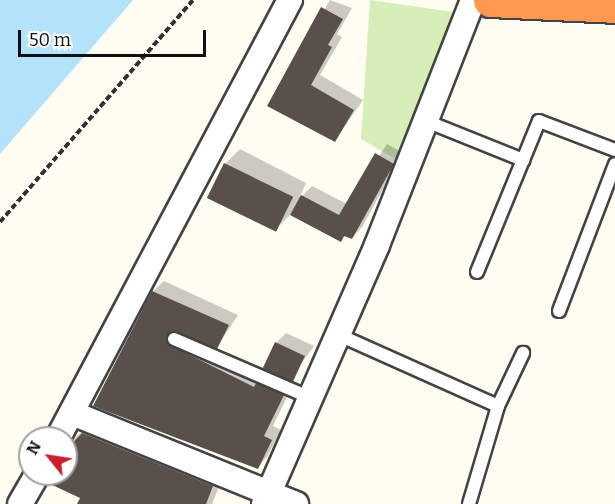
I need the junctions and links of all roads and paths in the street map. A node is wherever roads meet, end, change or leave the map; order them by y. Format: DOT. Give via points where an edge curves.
graph roads {
  1 [pos="193,0"];
  2 [pos="290,0"];
  3 [pos="473,0"];
  4 [pos="490,0"];
  5 [pos="615,6"];
  6 [pos="426,121"];
  7 [pos="615,150"];
  8 [pos="523,160"];
  9 [pos="615,164"];
  10 [pos="0,222"];
  11 [pos="477,272"];
  12 [pos="560,311"];
  13 [pos="339,335"];
  14 [pos="174,339"];
  15 [pos="523,353"];
  16 [pos="311,398"];
  17 [pos="498,406"];
  18 [pos="72,413"];
  19 [pos="65,426"];
  20 [pos="30,486"];
  21 [pos="267,499"];
  22 [pos="22,500"];
  23 [pos="3,504"];
  24 [pos="296,504"];
  25 [pos="469,504"];
  1 -- 10 [label="path"];
  2 -- 18 [label="street"];
  3 -- 6 [label="street"];
  4 -- 5 [label="highway"];
  6 -- 8 [label="lane"];
  6 -- 13 [label="street"];
  7 -- 8 [label="lane" via="539,121"];
  8 -- 11 [label="lane"];
  9 -- 12 [label="lane"];
  13 -- 16 [label="street"];
  13 -- 17 [label="lane"];
  14 -- 16 [label="lane"];
  15 -- 17 [label="lane"];
  16 -- 21 [label="street"];
  17 -- 25 [label="lane"];
  18 -- 19 [label="street"];
  18 -- 21 [label="street"];
  20 -- 22 [label="street"];
  21 -- 24 [label="street"];
  22 -- 23 [label="street"];
}
